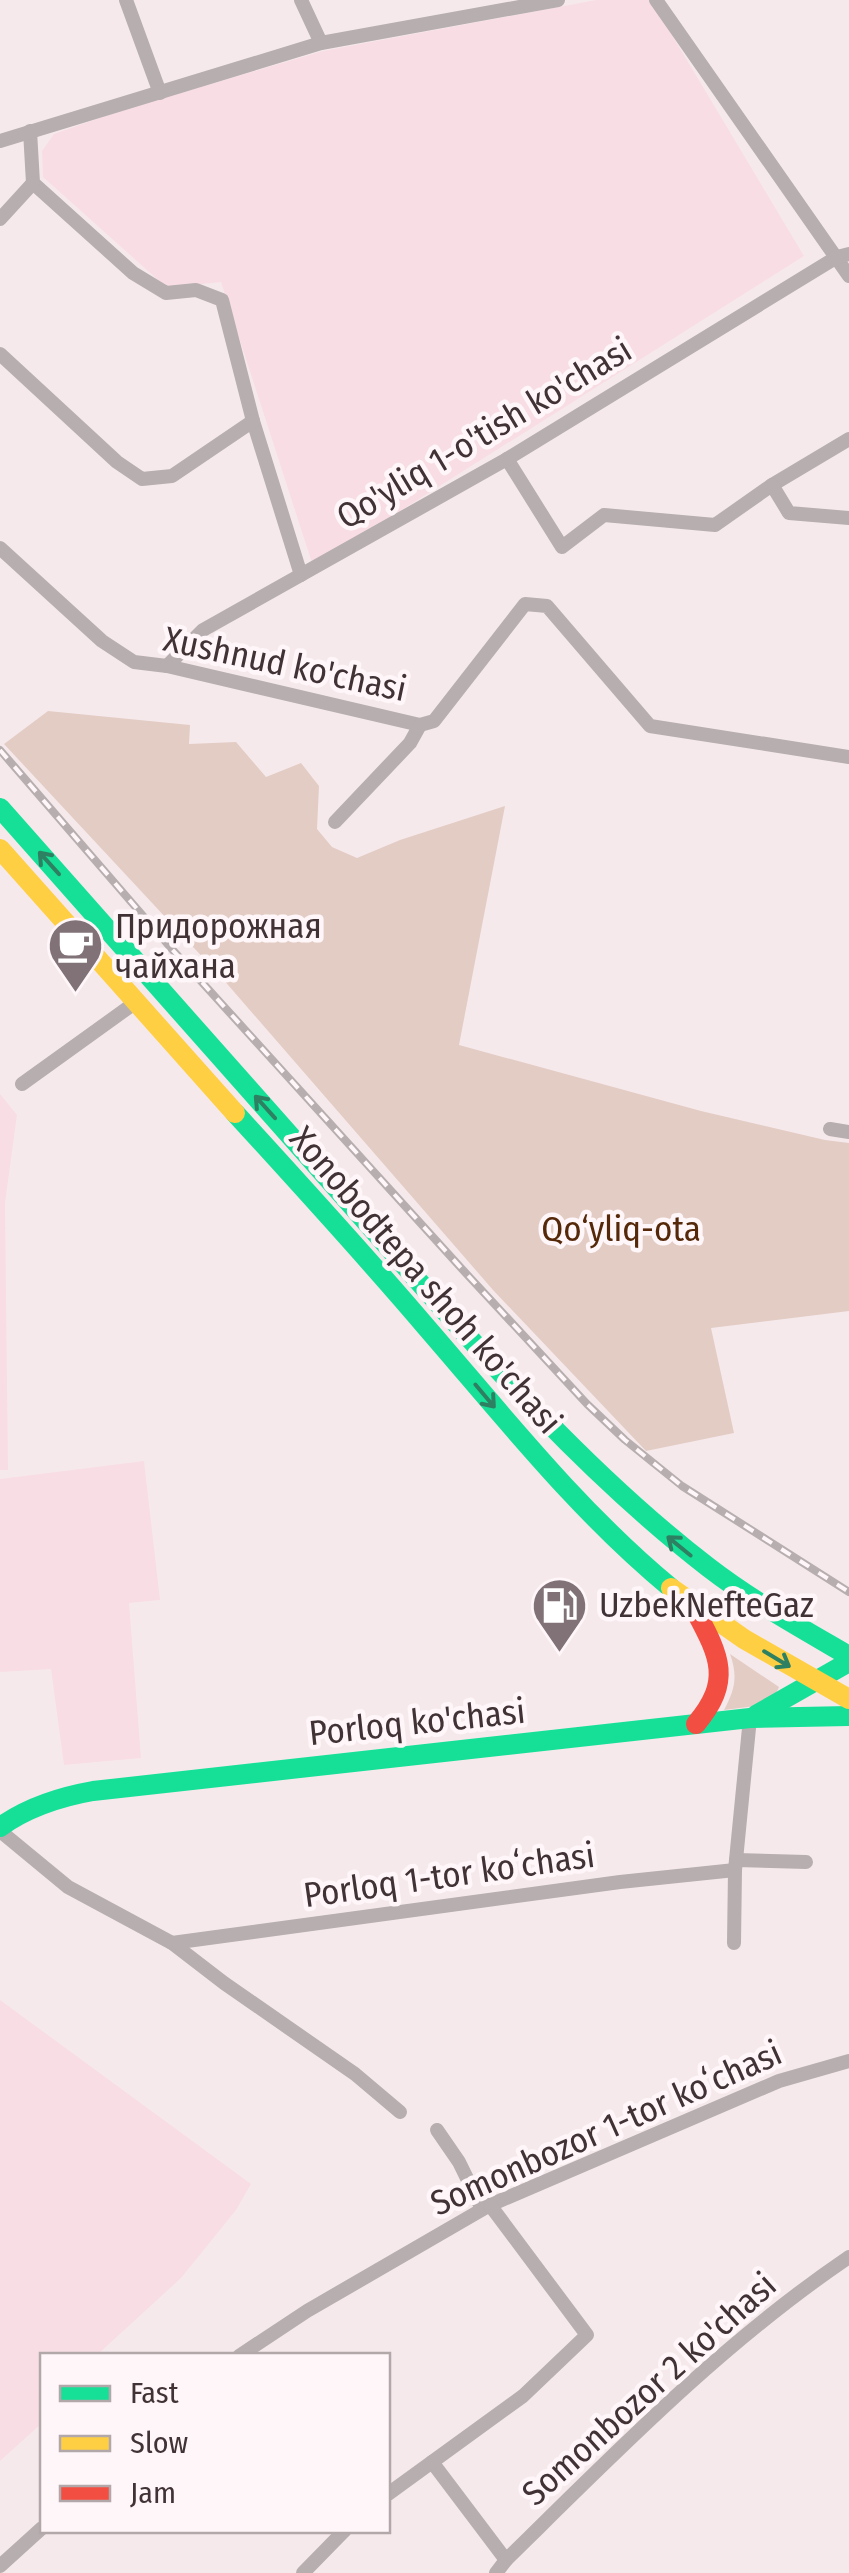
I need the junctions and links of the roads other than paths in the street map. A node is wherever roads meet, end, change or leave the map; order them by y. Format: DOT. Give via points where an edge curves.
graph roads {
  1 [pos="126,0"];
  2 [pos="301,0"];
  3 [pos="558,0"];
  4 [pos="656,0"];
  5 [pos="527,2"];
  6 [pos="321,43"];
  7 [pos="160,93"];
  8 [pos="30,131"];
  9 [pos="0,140"];
  10 [pos="33,183"];
  11 [pos="0,219"];
  12 [pos="843,256"];
  13 [pos="849,276"];
  14 [pos="0,354"];
  15 [pos="253,421"];
  16 [pos="849,439"];
  17 [pos="506,459"];
  18 [pos="772,485"];
  19 [pos="849,518"];
  20 [pos="0,548"];
  21 [pos="301,575"];
  22 [pos="167,666"];
  23 [pos="420,727"];
  24 [pos="849,758"];
  25 [pos="0,808"];
  26 [pos="335,822"];
  27 [pos="0,849"];
  28 [pos="157,985"];
  29 [pos="136,1002"];
  30 [pos="22,1084"];
  31 [pos="830,1130"];
  32 [pos="849,1132"];
  33 [pos="691,1603"];
  34 [pos="849,1659"];
  35 [pos="812,1680"];
  36 [pos="849,1699"];
  37 [pos="849,1716"];
  38 [pos="750,1718"];
  39 [pos="696,1724"];
  40 [pos="0,1829"];
  41 [pos="806,1862"];
  42 [pos="735,1865"];
  43 [pos="172,1942"];
  44 [pos="734,1943"];
  45 [pos="849,2061"];
  46 [pos="400,2112"];
  47 [pos="437,2130"];
  48 [pos="486,2207"];
  49 [pos="849,2257"];
  50 [pos="244,2353"];
  51 [pos="432,2462"];
  52 [pos="390,2493"];
  53 [pos="40,2530"];
  54 [pos="342,2533"];
  55 [pos="0,2566"];
  56 [pos="501,2567"];
  57 [pos="303,2573"];
  1 -- 7 [label="street"];
  2 -- 6 [label="street"];
  3 -- 5 [label="street"];
  4 -- 12 [label="street"];
  5 -- 6 [label="street"];
  6 -- 7 [label="street"];
  7 -- 8 [label="street"];
  8 -- 9 [label="street"];
  8 -- 10 [label="street"];
  10 -- 11 [label="street"];
  10 -- 15 [label="street" via="133,273 166,294 196,290 222,300"];
  12 -- 13 [label="street"];
  12 -- 17 [label="street, Qo'yliq 1-o'tish ko'chasi"];
  14 -- 15 [label="street" via="142,479 172,476"];
  15 -- 21 [label="street"];
  16 -- 18 [label="street"];
  17 -- 18 [label="street" via="562,547 604,515 715,524"];
  17 -- 21 [label="street, Qo'yliq 1-o'tish ko'chasi"];
  18 -- 19 [label="street" via="789,513"];
  20 -- 22 [label="street, Xushnud ko'chasi" via="102,641 134,662"];
  21 -- 22 [label="street, Qo'yliq 1-o'tish ko'chasi" via="203,630"];
  22 -- 23 [label="street, Xushnud ko'chasi"];
  23 -- 24 [label="street" via="434,721 525,604 547,606 650,726"];
  23 -- 26 [label="street"];
  28 -- 25 [label="main road, Xonobodtepa shoh ko'chasi, one-way"];
  27 -- 29 [label="main road, Xonobodtepa shoh ko'chasi"];
  28 -- 29 [label="main road"];
  34 -- 28 [label="main road, Xonobodtepa shoh ko'chasi, one-way" via="724,1580 591,1467"];
  29 -- 30 [label="street"];
  29 -- 33 [label="main road, Xonobodtepa shoh ko'chasi, one-way" via="586,1509"];
  31 -- 32 [label="street"];
  33 -- 35 [label="main road, Xonobodtepa shoh ko'chasi, one-way"];
  33 -- 39 [label="main road" via="720,1672 717,1696"];
  34 -- 35 [label="main road"];
  35 -- 36 [label="main road, Xonobodtepa shoh ko'chasi"];
  35 -- 38 [label="main road"];
  37 -- 38 [label="main road, Porloq ko'chasi"];
  38 -- 39 [label="main road, Porloq ko'chasi"];
  38 -- 42 [label="street"];
  39 -- 40 [label="main road, Porloq ko'chasi" via="93,1791 41,1804"];
  40 -- 43 [label="street" via="68,1886"];
  41 -- 42 [label="street, Porloq 1-tor koʻchasi"];
  42 -- 43 [label="street, Porloq 1-tor koʻchasi"];
  42 -- 44 [label="street"];
  43 -- 46 [label="street"];
  45 -- 48 [label="street, Somonbozor 1-tor koʻchasi" via="779,2082"];
  47 -- 48 [label="street"];
  48 -- 50 [label="street, Somonbozor 1-tor koʻchasi"];
  48 -- 51 [label="street" via="587,2335 523,2396"];
  49 -- 56 [label="street, Somonbozor 2 ko'chasi" via="652,2416"];
  51 -- 52 [label="street"];
  51 -- 56 [label="street"];
  53 -- 55 [label="street"];
  54 -- 57 [label="street"];
}
